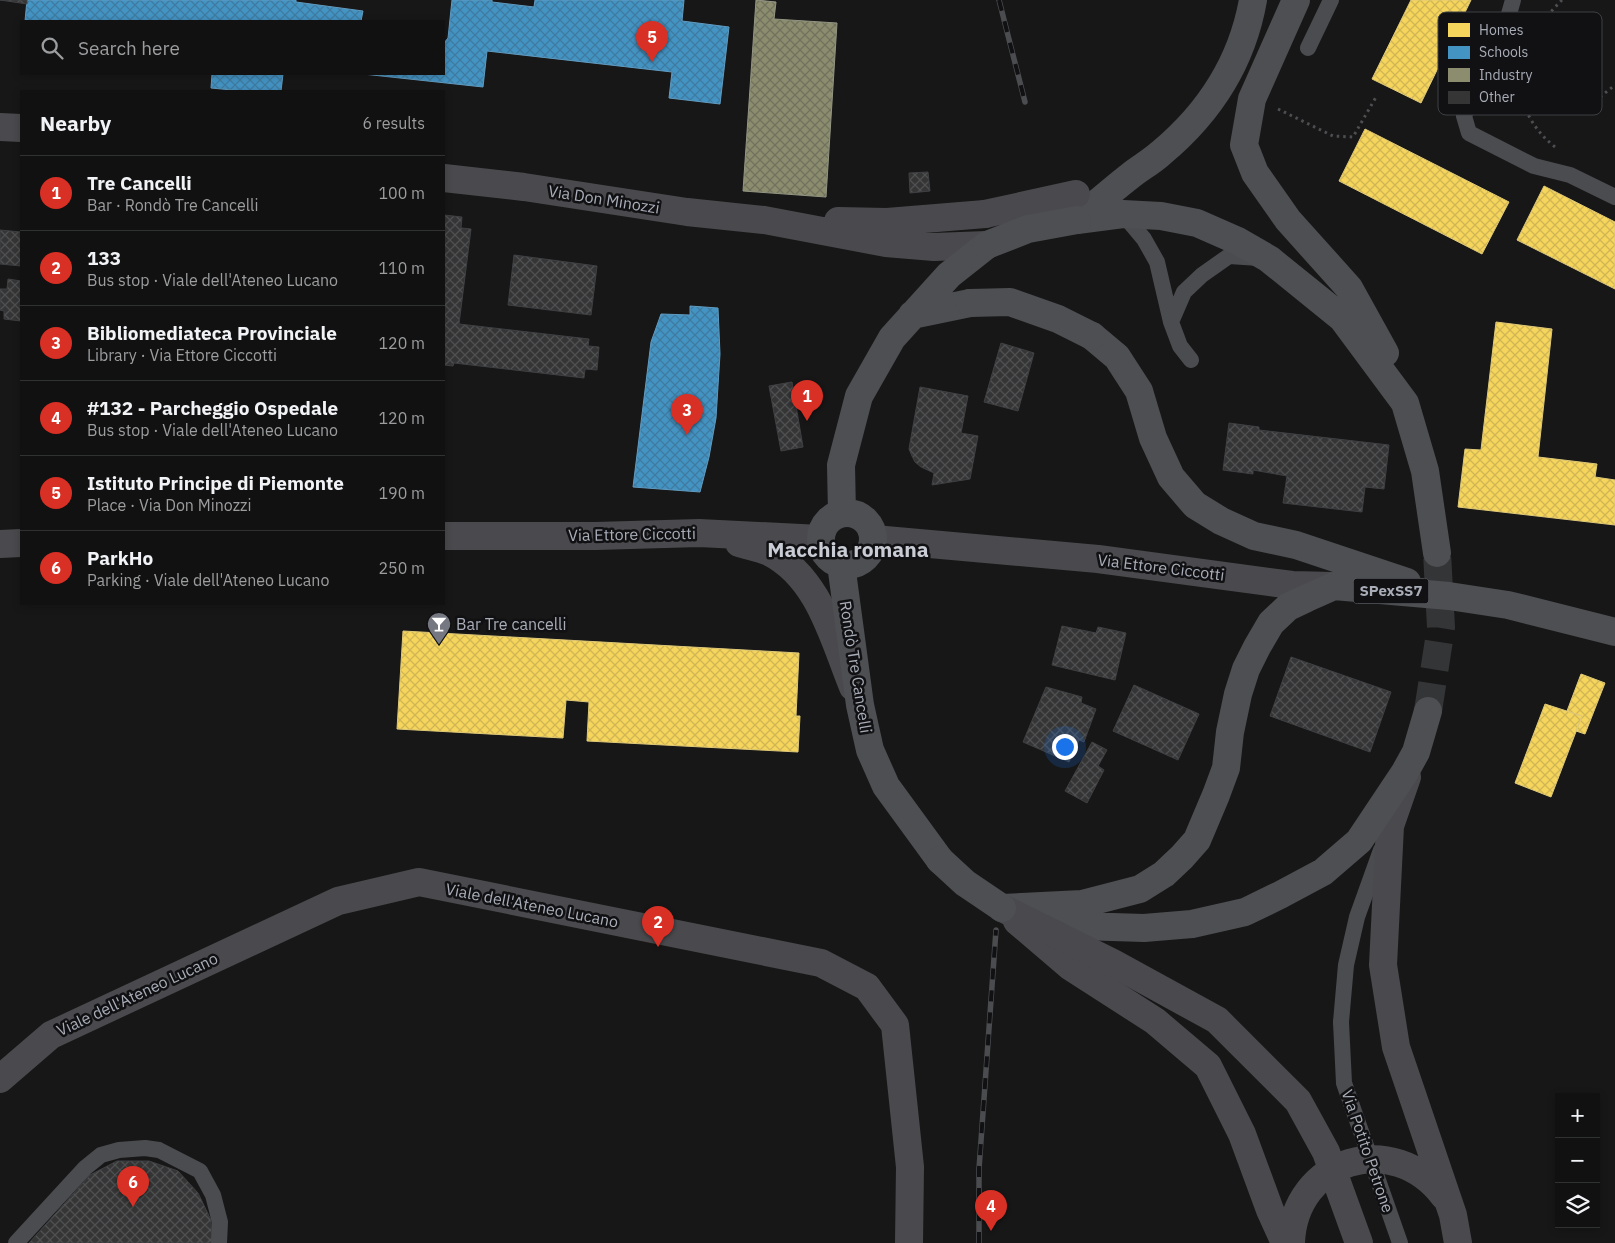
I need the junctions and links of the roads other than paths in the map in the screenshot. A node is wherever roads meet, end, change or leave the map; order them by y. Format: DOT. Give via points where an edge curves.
graph roads {
  1 [pos="1253,0"];
  2 [pos="1296,0"];
  3 [pos="1330,0"];
  4 [pos="1308,48"];
  5 [pos="1464,115"];
  6 [pos="0,127"];
  7 [pos="20,128"];
  8 [pos="445,178"];
  9 [pos="1615,197"];
  10 [pos="1077,207"];
  11 [pos="1123,214"];
  12 [pos="764,220"];
  13 [pos="987,245"];
  14 [pos="1269,259"];
  15 [pos="912,315"];
  16 [pos="1171,322"];
  17 [pos="1191,360"];
  18 [pos="1405,403"];
  19 [pos="842,513"];
  20 [pos="699,532"];
  21 [pos="445,536"];
  22 [pos="820,539"];
  23 [pos="874,539"];
  24 [pos="20,543"];
  25 [pos="0,544"];
  26 [pos="1437,553"];
  27 [pos="841,564"];
  28 [pos="1334,586"];
  29 [pos="1449,596"];
  30 [pos="1615,632"];
  31 [pos="860,705"];
  32 [pos="1428,711"];
  33 [pos="1416,752"];
  34 [pos="1390,826"];
  35 [pos="1002,908"];
  36 [pos="0,1078"];
  37 [pos="1453,1215"];
  38 [pos="16,1243"];
  39 [pos="218,1243"];
  40 [pos="909,1243"];
  41 [pos="1285,1243"];
  42 [pos="1291,1243"];
  43 [pos="1359,1243"];
  44 [pos="1400,1243"];
  45 [pos="1458,1243"];
  1 -- 10 [label="main road" via="1249,25 1235,62 1214,96 1188,128 1161,154"];
  2 -- 18 [label="main road" via="1252,99 1244,145 1255,173 1288,220 1349,288 1383,346"];
  3 -- 4 [label="lane"];
  5 -- 9 [label="lane" via="1469,134 1534,166 1570,175"];
  6 -- 7 [label="main road"];
  8 -- 12 [label="main road, Via Don Minozzi"];
  10 -- 11 [label="main road"];
  10 -- 12 [label="main road, bridge" via="887,222"];
  10 -- 13 [label="main road, bridge"];
  11 -- 14 [label="main road" via="1161,216 1196,223"];
  11 -- 16 [label="lane" via="1158,262"];
  12 -- 13 [label="main road" via="886,243 934,247"];
  13 -- 15 [label="main road" via="949,276"];
  14 -- 16 [label="lane" via="1229,256 1184,292"];
  14 -- 18 [label="main road" via="1342,318"];
  15 -- 19 [label="main road" via="892,338 859,396 841,465"];
  15 -- 29 [label="main road, bridge" via="970,303 1010,302 1058,319 1092,336 1117,357 1139,390 1152,438 1171,478 1195,505 1254,536 1296,545"];
  16 -- 17 [label="lane" via="1180,346"];
  18 -- 26 [label="main road" via="1425,471"];
  19 -- 22 [label="main road" via="826,522"];
  19 -- 23 [label="main road" via="850,512 864,518"];
  20 -- 21 [label="main road, Via Ettore Ciccotti"];
  20 -- 22 [label="main road, Via Ettore Ciccotti"];
  20 -- 31 [label="main road" via="768,552 794,569 818,600"];
  22 -- 27 [label="main road" via="826,555"];
  23 -- 27 [label="main road" via="863,560"];
  23 -- 28 [label="main road, Via Ettore Ciccotti / SPexSS7" via="1088,558 1292,585"];
  24 -- 25 [label="main road"];
  27 -- 31 [label="main road, Rondò Tre Cancelli"];
  28 -- 29 [label="main road, Via Ettore Ciccotti / SPexSS7"];
  28 -- 35 [label="main road" via="1288,607 1271,624 1257,647 1238,694 1226,768 1216,795 1197,840 1164,874 1140,888 1082,904"];
  29 -- 30 [label="main road, SPexSS7" via="1508,605"];
  31 -- 35 [label="main road, Rondò Tre Cancelli, bridge" via="870,750 886,786 940,860 965,884"];
  32 -- 33 [label="main road, Rondò Tre Cancelli"];
  33 -- 34 [label="main road"];
  33 -- 35 [label="main road, Rondò Tre Cancelli, bridge" via="1359,841 1323,872 1245,912 1192,924 1144,928 1080,926"];
  34 -- 37 [label="main road" via="1383,965 1396,1047"];
  34 -- 44 [label="lane, Via Potito Petrone, bridge" via="1357,917 1346,965 1340,1022 1344,1083"];
  35 -- 41 [label="main road, bridge" via="1071,967 1155,1021 1208,1066 1242,1134"];
  35 -- 43 [label="main road, bridge" via="1113,963 1217,1020 1298,1101 1326,1152"];
  36 -- 40 [label="main road, Viale dell'Ateneo Lucano" via="60,1030 338,901 418,882 821,963 867,987 894,1025 910,1167"];
  37 -- 42 [label="main road" via="1434,1183 1418,1170 1394,1161 1355,1161 1325,1175 1306,1194 1293,1222"];
  37 -- 45 [label="main road"];
  38 -- 39 [label="lane" via="101,1155 145,1148 159,1150 200,1171 213,1195 220,1222"];
}
